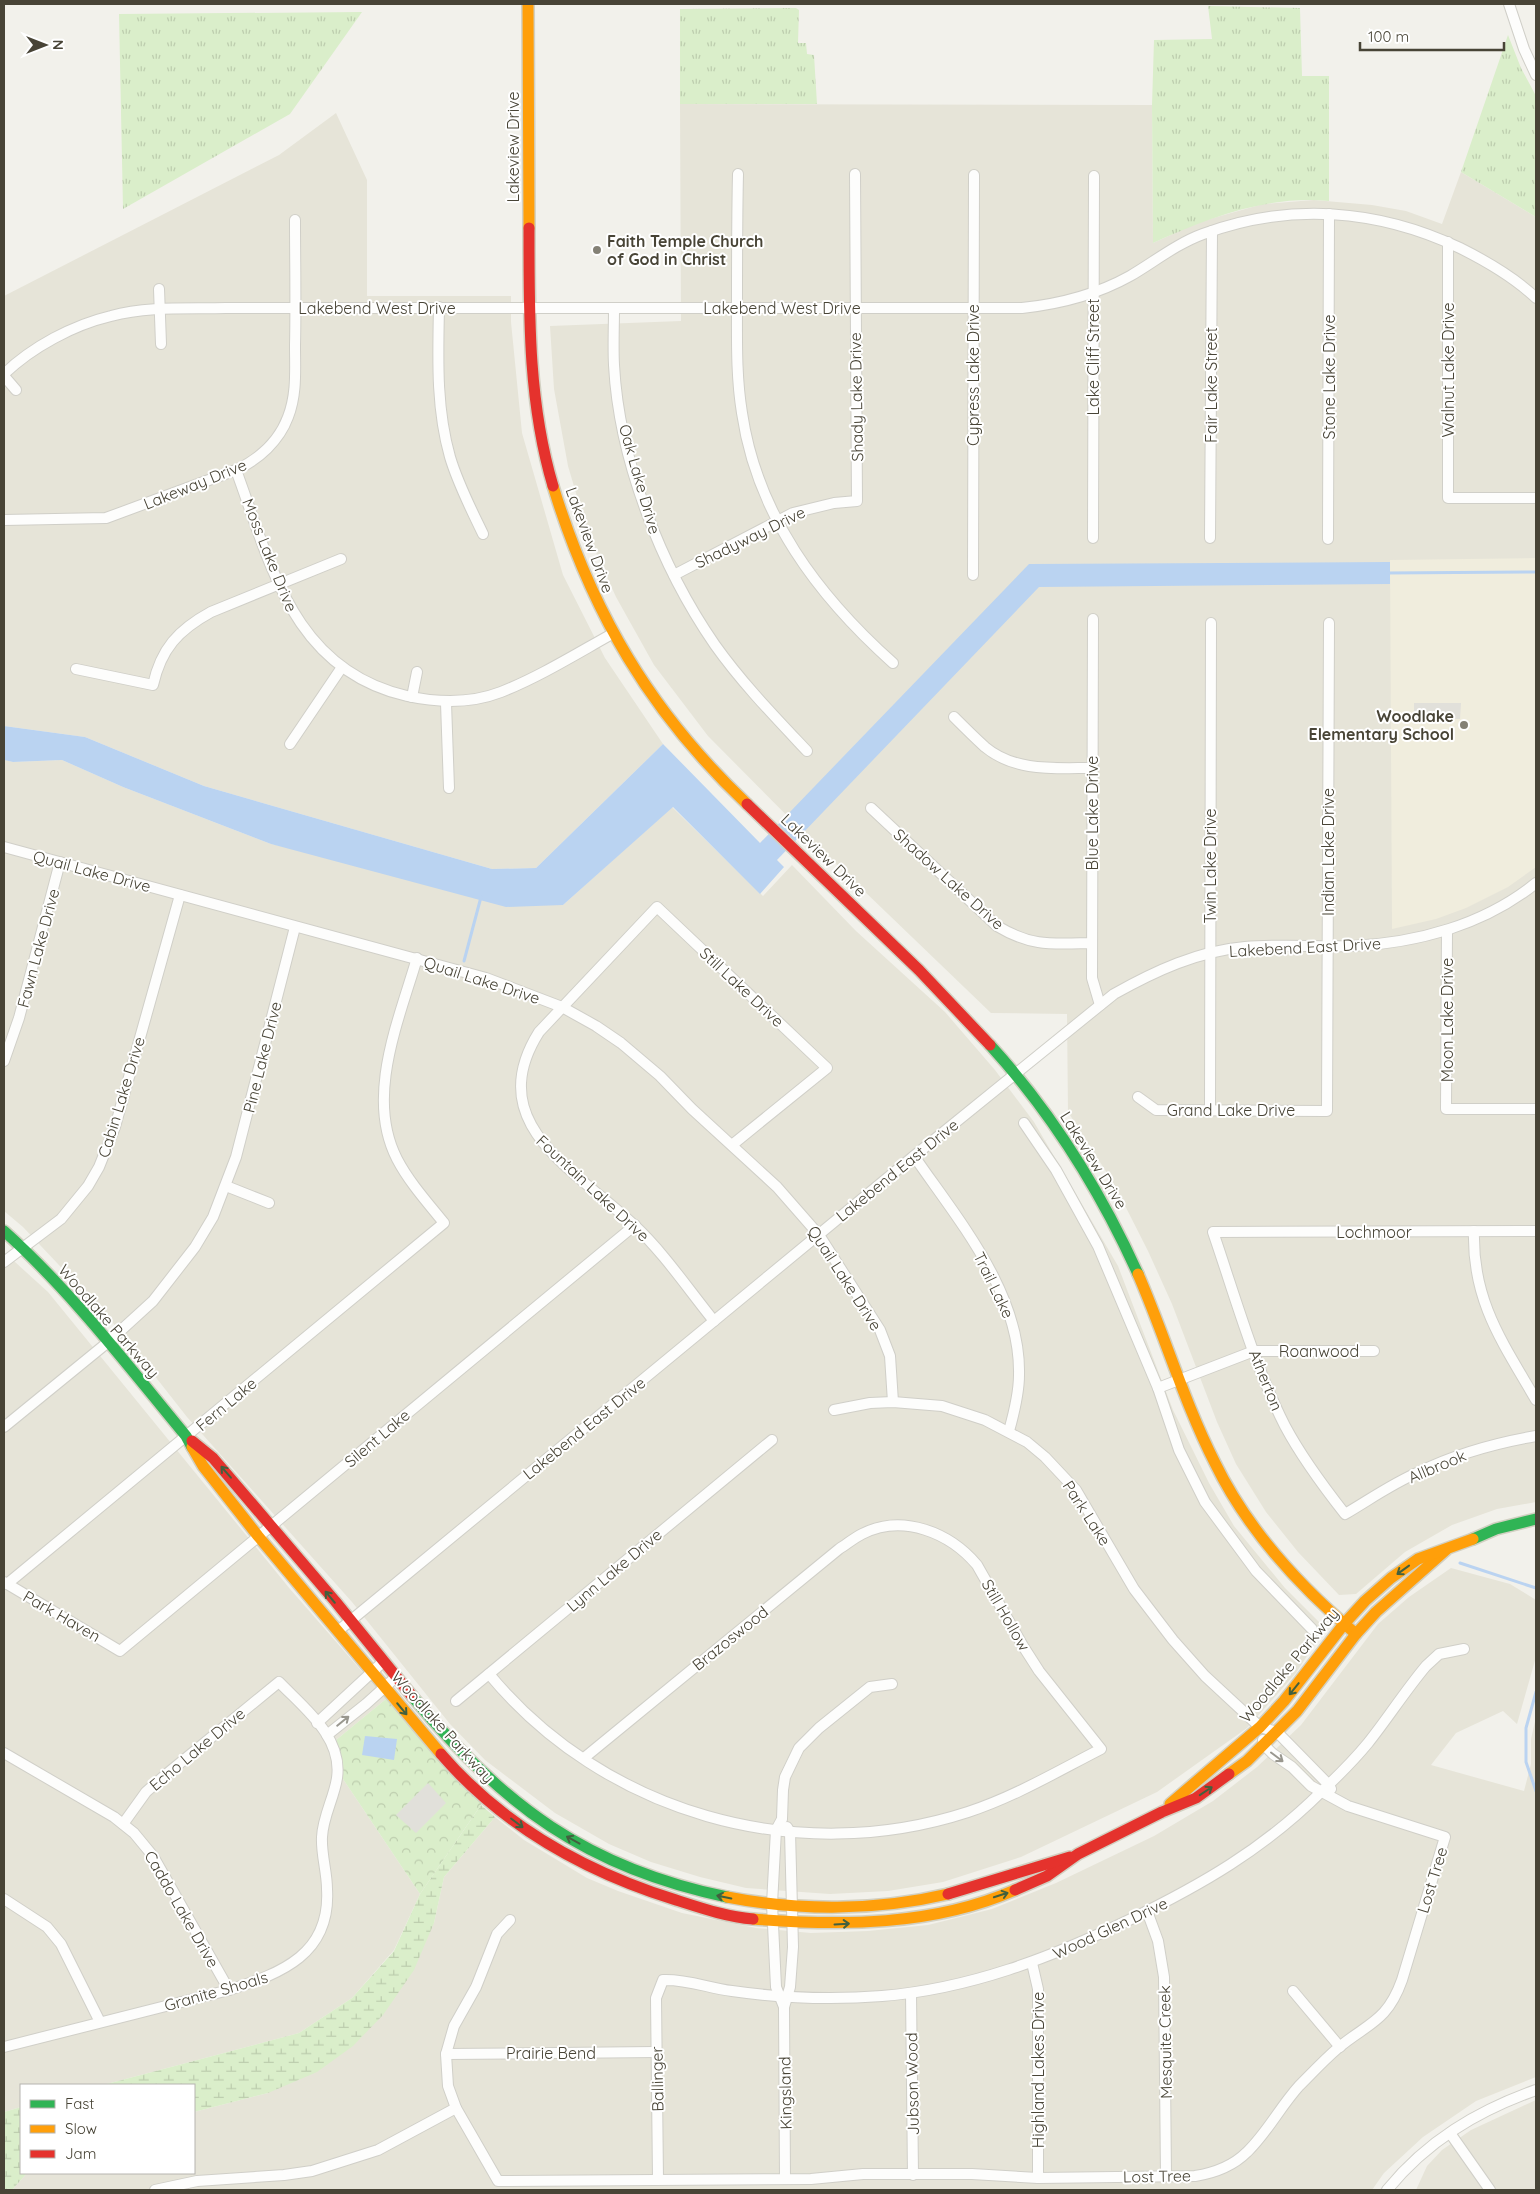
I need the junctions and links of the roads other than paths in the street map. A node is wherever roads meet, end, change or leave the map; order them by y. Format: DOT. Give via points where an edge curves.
graph roads {
  1 [pos="528,4"];
  2 [pos="1509,4"];
  3 [pos="1536,75"];
  4 [pos="738,174"];
  5 [pos="855,174"];
  6 [pos="974,175"];
  7 [pos="1094,176"];
  8 [pos="1329,214"];
  9 [pos="295,220"];
  10 [pos="1212,231"];
  11 [pos="1448,242"];
  12 [pos="158,289"];
  13 [pos="1093,293"];
  14 [pos="1536,298"];
  15 [pos="296,308"];
  16 [pos="439,308"];
  17 [pos="529,308"];
  18 [pos="614,308"];
  19 [pos="737,308"];
  20 [pos="855,308"];
  21 [pos="974,308"];
  22 [pos="160,309"];
  23 [pos="161,344"];
  24 [pos="4,375"];
  25 [pos="16,390"];
  26 [pos="236,470"];
  27 [pos="1536,498"];
  28 [pos="857,501"];
  29 [pos="4,520"];
  30 [pos="777,521"];
  31 [pos="483,534"];
  32 [pos="1093,538"];
  33 [pos="1210,538"];
  34 [pos="1328,539"];
  35 [pos="342,559"];
  36 [pos="674,575"];
  37 [pos="973,575"];
  38 [pos="278,583"];
  39 [pos="1092,619"];
  40 [pos="1211,623"];
  41 [pos="1330,623"];
  42 [pos="612,634"];
  43 [pos="893,663"];
  44 [pos="342,667"];
  45 [pos="76,669"];
  46 [pos="418,672"];
  47 [pos="412,697"];
  48 [pos="446,703"];
  49 [pos="954,717"];
  50 [pos="290,744"];
  51 [pos="807,752"];
  52 [pos="1092,768"];
  53 [pos="449,788"];
  54 [pos="871,808"];
  55 [pos="4,847"];
  56 [pos="60,862"];
  57 [pos="1536,883"];
  58 [pos="180,895"];
  59 [pos="658,907"];
  60 [pos="295,927"];
  61 [pos="1447,930"];
  62 [pos="1091,944"];
  63 [pos="1328,946"];
  64 [pos="1210,953"];
  65 [pos="416,958"];
  66 [pos="1100,1004"];
  67 [pos="562,1008"];
  68 [pos="4,1060"];
  69 [pos="1016,1073"];
  70 [pos="1138,1097"];
  71 [pos="1210,1109"];
  72 [pos="1536,1109"];
  73 [pos="1327,1110"];
  74 [pos="1024,1123"];
  75 [pos="732,1145"];
  76 [pos="914,1156"];
  77 [pos="226,1186"];
  78 [pos="269,1203"];
  79 [pos="635,1225"];
  80 [pos="4,1231"];
  81 [pos="1474,1231"];
  82 [pos="1212,1232"];
  83 [pos="1536,1232"];
  84 [pos="819,1235"];
  85 [pos="21,1247"];
  86 [pos="4,1262"];
  87 [pos="714,1321"];
  88 [pos="107,1343"];
  89 [pos="1254,1351"];
  90 [pos="1374,1351"];
  91 [pos="1180,1379"];
  92 [pos="1158,1388"];
  93 [pos="1536,1400"];
  94 [pos="893,1402"];
  95 [pos="834,1410"];
  96 [pos="4,1427"];
  97 [pos="1009,1431"];
  98 [pos="186,1436"];
  99 [pos="1536,1436"];
  100 [pos="772,1440"];
  101 [pos="1345,1514"];
  102 [pos="1536,1519"];
  103 [pos="271,1526"];
  104 [pos="882,1528"];
  105 [pos="258,1536"];
  106 [pos="1446,1550"];
  107 [pos="5,1583"];
  108 [pos="350,1620"];
  109 [pos="1344,1624"];
  110 [pos="1312,1629"];
  111 [pos="338,1631"];
  112 [pos="1356,1634"];
  113 [pos="1464,1649"];
  114 [pos="120,1650"];
  115 [pos="384,1662"];
  116 [pos="372,1672"];
  117 [pos="488,1674"];
  118 [pos="396,1677"];
  119 [pos="279,1682"];
  120 [pos="892,1684"];
  121 [pos="384,1687"];
  122 [pos="348,1694"];
  123 [pos="456,1701"];
  124 [pos="360,1708"];
  125 [pos="317,1722"];
  126 [pos="1260,1727"];
  127 [pos="1277,1732"];
  128 [pos="327,1735"];
  129 [pos="1264,1745"];
  130 [pos="4,1753"];
  131 [pos="1301,1756"];
  132 [pos="584,1758"];
  133 [pos="1292,1767"];
  134 [pos="1326,1788"];
  135 [pos="1162,1812"];
  136 [pos="782,1819"];
  137 [pos="124,1824"];
  138 [pos="776,1830"];
  139 [pos="790,1832"];
  140 [pos="1078,1854"];
  141 [pos="774,1869"];
  142 [pos="791,1869"];
  143 [pos="4,1899"];
  144 [pos="772,1904"];
  145 [pos="792,1906"];
  146 [pos="1146,1911"];
  147 [pos="510,1920"];
  148 [pos="773,1921"];
  149 [pos="793,1922"];
  150 [pos="775,1956"];
  151 [pos="792,1956"];
  152 [pos="1032,1963"];
  153 [pos="663,1980"];
  154 [pos="229,1990"];
  155 [pos="1292,1991"];
  156 [pos="911,1993"];
  157 [pos="784,1995"];
  158 [pos="100,2022"];
  159 [pos="4,2047"];
  160 [pos="1340,2047"];
  161 [pos="656,2052"];
  162 [pos="446,2054"];
  163 [pos="1536,2090"];
  164 [pos="456,2108"];
  165 [pos="1450,2133"];
  166 [pos="913,2175"];
  167 [pos="1166,2176"];
  168 [pos="1038,2178"];
  169 [pos="786,2179"];
  170 [pos="658,2180"];
  171 [pos="156,2190"];
  172 [pos="1387,2190"];
  173 [pos="1490,2190"];
  1 -- 17 [label="street, Lakeview Drive"];
  2 -- 3 [label="street"];
  4 -- 19 [label="street"];
  5 -- 20 [label="street, Shady Lake Drive"];
  6 -- 21 [label="street, Cypress Lake Drive"];
  7 -- 13 [label="street, Lake Cliff Street"];
  8 -- 10 [label="street, Lakebend West Drive" via="1276,216"];
  8 -- 11 [label="street, Lakebend West Drive" via="1399,224"];
  8 -- 34 [label="street, Stone Lake Drive"];
  9 -- 15 [label="street, Lakeway Drive"];
  10 -- 13 [label="street, Lakebend West Drive" via="1172,249 1129,277"];
  10 -- 33 [label="street, Fair Lake Street"];
  11 -- 14 [label="street, Lakebend West Drive" via="1506,273"];
  11 -- 27 [label="street, Walnut Lake Drive" via="1448,498"];
  12 -- 22 [label="street"];
  13 -- 21 [label="street, Lakebend West Drive" via="1048,305"];
  13 -- 32 [label="street, Lake Cliff Street"];
  15 -- 16 [label="street, Lakebend West Drive"];
  15 -- 22 [label="street, Lakebend West Drive"];
  15 -- 26 [label="street, Lakeway Drive" via="294,390 287,419 278,437 264,452"];
  16 -- 17 [label="street, Lakebend West Drive"];
  16 -- 31 [label="street" via="438,373 443,425 460,487"];
  17 -- 18 [label="street, Lakebend West Drive"];
  17 -- 42 [label="street, Lakeview Drive" via="536,404 550,475 571,543"];
  18 -- 19 [label="street, Lakebend West Drive"];
  18 -- 36 [label="street, Oak Lake Drive" via="614,365 625,435 644,504"];
  19 -- 20 [label="street, Lakebend West Drive"];
  19 -- 30 [label="street" via="737,373 742,413 758,478"];
  20 -- 21 [label="street, Lakebend West Drive"];
  20 -- 28 [label="street, Shady Lake Drive"];
  21 -- 37 [label="street, Cypress Lake Drive"];
  22 -- 23 [label="street"];
  22 -- 24 [label="street, Lakebend West Drive" via="88,323 45,343 14,364"];
  24 -- 25 [label="street, Lakebend West Drive"];
  26 -- 29 [label="street, Lakeway Drive" via="106,518"];
  26 -- 38 [label="street, Moss Lake Drive"];
  28 -- 30 [label="street, Shadyway Drive" via="808,508"];
  30 -- 36 [label="street, Shadyway Drive"];
  30 -- 43 [label="street" via="791,548 839,609"];
  35 -- 38 [label="street"];
  36 -- 51 [label="street, Oak Lake Drive" via="682,593 730,666"];
  38 -- 44 [label="street, Moss Lake Drive" via="300,624"];
  38 -- 45 [label="street" via="211,612 181,632 166,648 157,665 153,685"];
  39 -- 52 [label="street, Blue Lake Drive"];
  40 -- 64 [label="street, Twin Lake Drive"];
  41 -- 63 [label="street, Indian Lake Drive"];
  42 -- 48 [label="street, Moss Lake Drive" via="500,692"];
  42 -- 69 [label="street, Lakeview Drive" via="646,689 711,770 932,981"];
  44 -- 47 [label="street, Moss Lake Drive" via="377,687"];
  44 -- 50 [label="street"];
  46 -- 47 [label="street"];
  47 -- 48 [label="street, Moss Lake Drive"];
  48 -- 53 [label="street"];
  49 -- 52 [label="street" via="984,746 1012,762 1043,768"];
  52 -- 62 [label="street, Blue Lake Drive"];
  54 -- 62 [label="street, Shadow Lake Drive" via="997,926 1032,942"];
  55 -- 56 [label="street, Quail Lake Drive"];
  56 -- 58 [label="street, Quail Lake Drive"];
  56 -- 68 [label="street, Fawn Lake Drive" via="19,1018"];
  57 -- 61 [label="street, Lakebend East Drive" via="1476,920"];
  58 -- 60 [label="street, Quail Lake Drive"];
  58 -- 85 [label="street, Cabin Lake Drive" via="105,1154 88,1186 61,1219"];
  59 -- 67 [label="street, Fountain Lake Drive"];
  59 -- 75 [label="street, Still Lake Drive" via="827,1068"];
  60 -- 65 [label="street, Quail Lake Drive"];
  60 -- 77 [label="street, Pine Lake Drive"];
  61 -- 63 [label="street, Lakebend East Drive" via="1382,944"];
  61 -- 72 [label="street, Moon Lake Drive" via="1446,1109"];
  62 -- 66 [label="street, Blue Lake Drive" via="1092,978"];
  63 -- 64 [label="street, Lakebend East Drive" via="1244,947"];
  63 -- 73 [label="street, Indian Lake Drive"];
  64 -- 66 [label="street, Lakebend East Drive" via="1144,978"];
  64 -- 71 [label="street, Twin Lake Drive"];
  65 -- 67 [label="street, Quail Lake Drive" via="502,983"];
  65 -- 98 [label="street, Fern Lake" via="386,1070 384,1119 393,1150 408,1178 444,1223"];
  66 -- 69 [label="street, Lakebend East Drive"];
  67 -- 75 [label="street, Quail Lake Drive" via="621,1043"];
  67 -- 79 [label="street, Fountain Lake Drive" via="539,1032 525,1056 520,1083 524,1112 536,1136 549,1152"];
  69 -- 76 [label="street, Lakebend East Drive"];
  69 -- 91 [label="street, Lakeview Drive" via="1071,1149 1102,1201 1122,1240"];
  70 -- 71 [label="street, Grand Lake Drive" via="1156,1110"];
  71 -- 73 [label="street, Grand Lake Drive"];
  74 -- 92 [label="street" via="1056,1170 1098,1246"];
  75 -- 84 [label="street, Quail Lake Drive" via="778,1187"];
  76 -- 84 [label="street, Lakebend East Drive"];
  76 -- 97 [label="street, Trail Lake" via="968,1234 1006,1304 1016,1340 1019,1376"];
  77 -- 78 [label="street"];
  77 -- 88 [label="street, Pine Lake Drive" via="204,1232 175,1275 153,1301"];
  79 -- 87 [label="street, Fountain Lake Drive"];
  79 -- 103 [label="street, Silent Lake"];
  80 -- 85 [label="street, Woodlake Parkway"];
  81 -- 82 [label="street, Lochmoor"];
  81 -- 83 [label="street, Lochmoor"];
  81 -- 93 [label="street" via="1475,1264 1484,1303"];
  82 -- 89 [label="street, Atherton"];
  84 -- 87 [label="street, Lakebend East Drive"];
  84 -- 94 [label="street, Quail Lake Drive" via="880,1330 891,1363"];
  85 -- 86 [label="street, Cabin Lake Drive"];
  85 -- 88 [label="street, Woodlake Parkway"];
  87 -- 108 [label="street, Lakebend East Drive"];
  88 -- 96 [label="street, Pine Lake Drive"];
  88 -- 98 [label="street, Woodlake Parkway"];
  89 -- 90 [label="street, Roanwood"];
  89 -- 91 [label="street, Roanwood"];
  89 -- 101 [label="street, Atherton" via="1285,1425 1311,1470"];
  91 -- 92 [label="street, Roanwood"];
  91 -- 109 [label="street, Lakeview Drive" via="1200,1432 1224,1481 1257,1533 1306,1589"];
  92 -- 110 [label="street" via="1179,1450 1204,1502 1256,1571"];
  94 -- 95 [label="street, Park Lake"];
  94 -- 97 [label="street, Park Lake" via="942,1406 971,1414"];
  97 -- 126 [label="street, Park Lake" via="1061,1473 1088,1510 1134,1589 1173,1640 1205,1676"];
  103 -- 98 [label="street, Woodlake Parkway, one-way" via="213,1458"];
  98 -- 105 [label="street, Woodlake Parkway" via="203,1466"];
  98 -- 107 [label="street, Fern Lake"];
  99 -- 101 [label="street, Allbrook" via="1451,1458 1417,1472"];
  100 -- 117 [label="street, Lynn Lake Drive"];
  102 -- 106 [label="street, Woodlake Parkway" via="1496,1528"];
  103 -- 105 [label="street, Silent Lake"];
  108 -- 103 [label="street, Woodlake Parkway, one-way"];
  104 -- 132 [label="street, Brazoswood" via="862,1534 839,1549"];
  104 -- 139 [label="street, Still Hollow" via="904,1526 940,1534 968,1554 1039,1671 1102,1749 1002,1799 933,1822 870,1832"];
  105 -- 111 [label="street, Woodlake Parkway"];
  105 -- 114 [label="street, Silent Lake"];
  106 -- 109 [label="street, Woodlake Parkway, one-way" via="1418,1558 1365,1600"];
  106 -- 112 [label="street, Woodlake Parkway" via="1394,1595"];
  107 -- 114 [label="street, Park Haven"];
  108 -- 111 [label="street, Lakebend East Drive"];
  108 -- 115 [label="street, Woodlake Parkway"];
  109 -- 112 [label="street, Lakeview Drive"];
  109 -- 126 [label="street, Woodlake Parkway, one-way"];
  111 -- 116 [label="street, Woodlake Parkway"];
  112 -- 127 [label="street, Woodlake Parkway" via="1297,1712"];
  113 -- 134 [label="street, Wood Glen Drive" via="1439,1654 1426,1666 1366,1745"];
  115 -- 116 [label="street"];
  115 -- 118 [label="street, Woodlake Parkway"];
  116 -- 121 [label="street, Woodlake Parkway"];
  116 -- 122 [label="street"];
  117 -- 123 [label="street, Lynn Lake Drive"];
  117 -- 132 [label="street" via="532,1719"];
  118 -- 121 [label="street"];
  144 -- 118 [label="street, Woodlake Parkway, one-way" via="747,1902 676,1885 608,1858 566,1836 497,1787 452,1742"];
  119 -- 125 [label="street, Granite Shoals"];
  119 -- 137 [label="street, Echo Lake Drive" via="146,1792"];
  120 -- 136 [label="street" via="870,1687 798,1748 785,1777"];
  121 -- 124 [label="street"];
  121 -- 148 [label="street, Woodlake Parkway, one-way" via="451,1766 528,1832 601,1873 661,1897 710,1911"];
  122 -- 124 [label="street"];
  122 -- 125 [label="street"];
  128 -- 124 [label="street, one-way"];
  125 -- 128 [label="street, Granite Shoals"];
  126 -- 127 [label="street, Park Lake"];
  126 -- 129 [label="street"];
  126 -- 135 [label="street, Woodlake Parkway"];
  127 -- 129 [label="street, Woodlake Parkway"];
  127 -- 131 [label="street"];
  128 -- 154 [label="street, Granite Shoals" via="335,1752 337,1777 322,1830 328,1902 323,1926 315,1942 282,1970"];
  129 -- 133 [label="street, one-way"];
  135 -- 129 [label="street, Woodlake Parkway, one-way" via="1196,1798"];
  130 -- 137 [label="street, Caddo Lake Drive"];
  131 -- 133 [label="street"];
  131 -- 134 [label="street"];
  132 -- 138 [label="street" via="607,1775 676,1807 735,1824"];
  133 -- 134 [label="street" via="1311,1786"];
  134 -- 146 [label="street, Wood Glen Drive" via="1265,1840 1220,1872"];
  134 -- 160 [label="street, Lost Tree" via="1333,1796 1361,1812 1445,1837 1397,1995 1374,2023"];
  135 -- 140 [label="street, Woodlake Parkway"];
  136 -- 138 [label="street"];
  136 -- 139 [label="street"];
  137 -- 154 [label="street, Caddo Lake Drive" via="153,1856"];
  138 -- 139 [label="street"];
  138 -- 141 [label="street, Kingsland"];
  139 -- 142 [label="street, Kingsland"];
  140 -- 145 [label="street, Woodlake Parkway" via="959,1892 914,1901 826,1908"];
  149 -- 140 [label="street, Woodlake Parkway, one-way" via="874,1922 963,1908 1047,1876"];
  141 -- 142 [label="street"];
  141 -- 144 [label="street, Kingsland"];
  142 -- 145 [label="street, Kingsland"];
  143 -- 158 [label="street" via="47,1927 60,1944"];
  144 -- 145 [label="street, Woodlake Parkway"];
  144 -- 148 [label="street, Kingsland"];
  145 -- 149 [label="street, Kingsland"];
  146 -- 152 [label="street, Wood Glen Drive"];
  146 -- 167 [label="street, Mesquite Creek" via="1158,1941 1164,1977"];
  147 -- 162 [label="street" via="496,1934 476,1987 454,2026"];
  148 -- 149 [label="street, Woodlake Parkway"];
  148 -- 150 [label="street, Kingsland"];
  149 -- 151 [label="street, Kingsland"];
  150 -- 151 [label="street"];
  150 -- 157 [label="street, Kingsland" via="776,1987"];
  151 -- 157 [label="street, Kingsland"];
  152 -- 156 [label="street, Wood Glen Drive" via="972,1981"];
  152 -- 168 [label="street, Highland Lakes Drive" via="1038,1989"];
  153 -- 157 [label="street, Wood Glen Drive" via="679,1979 730,1991"];
  153 -- 161 [label="street, Ballinger" via="656,1998"];
  154 -- 158 [label="street, Granite Shoals"];
  155 -- 160 [label="street"];
  156 -- 157 [label="street, Wood Glen Drive" via="851,1997"];
  156 -- 166 [label="street, Jubson Wood"];
  157 -- 169 [label="street, Kingsland"];
  158 -- 159 [label="street, Granite Shoals"];
  160 -- 167 [label="street, Lost Tree" via="1298,2088 1247,2152 1236,2161 1209,2174"];
  161 -- 162 [label="street, Prairie Bend"];
  161 -- 170 [label="street, Ballinger"];
  162 -- 164 [label="street" via="448,2086"];
  163 -- 165 [label="street" via="1494,2106"];
  164 -- 170 [label="street, Lost Tree" via="498,2181"];
  164 -- 171 [label="street" via="378,2150 312,2171 197,2181"];
  165 -- 172 [label="street" via="1433,2144"];
  165 -- 173 [label="street"];
  166 -- 168 [label="street, Lost Tree"];
  166 -- 169 [label="street, Lost Tree"];
  167 -- 168 [label="street, Lost Tree"];
  169 -- 170 [label="street, Lost Tree"];
}
